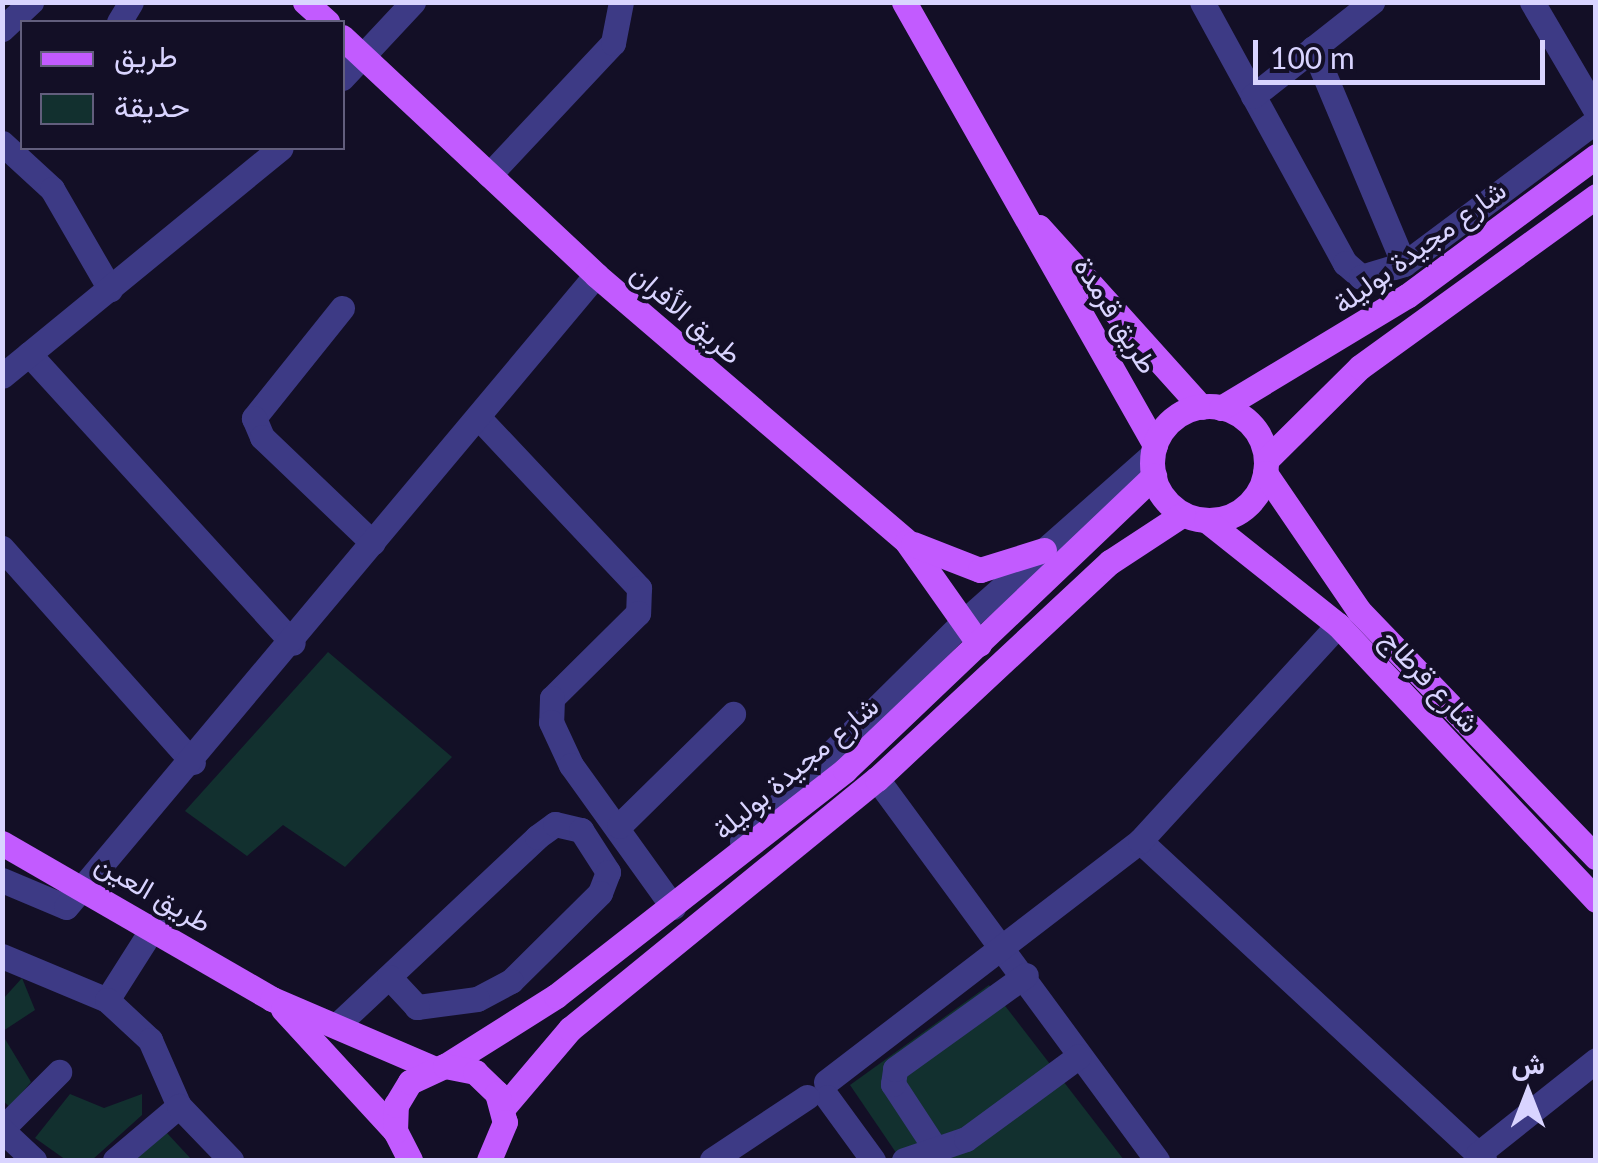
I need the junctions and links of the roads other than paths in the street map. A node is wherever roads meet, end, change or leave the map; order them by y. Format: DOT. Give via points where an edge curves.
graph roads {
  1 [pos="305,2"];
  2 [pos="413,2"];
  3 [pos="621,2"];
  4 [pos="904,2"];
  5 [pos="1202,2"];
  6 [pos="1372,2"];
  7 [pos="1532,2"];
  8 [pos="325,20"];
  9 [pos="345,40"];
  10 [pos="1313,48"];
  11 [pos="362,55"];
  12 [pos="345,75"];
  13 [pos="1253,96"];
  14 [pos="1596,111"];
  15 [pos="1596,121"];
  16 [pos="2,143"];
  17 [pos="279,150"];
  18 [pos="1596,156"];
  19 [pos="489,175"];
  20 [pos="1596,196"];
  21 [pos="1029,216"];
  22 [pos="1404,264"];
  23 [pos="596,275"];
  24 [pos="110,288"];
  25 [pos="342,308"];
  26 [pos="29,354"];
  27 [pos="2,376"];
  28 [pos="1211,408"];
  29 [pos="478,417"];
  30 [pos="1154,458"];
  31 [pos="1266,466"];
  32 [pos="1194,517"];
  33 [pos="907,542"];
  34 [pos="374,543"];
  35 [pos="2,548"];
  36 [pos="1044,550"];
  37 [pos="961,624"];
  38 [pos="1338,625"];
  39 [pos="293,643"];
  40 [pos="979,644"];
  41 [pos="733,714"];
  42 [pos="193,762"];
  43 [pos="877,779"];
  44 [pos="618,826"];
  45 [pos="1140,840"];
  46 [pos="2,842"];
  47 [pos="1596,857"];
  48 [pos="2,880"];
  49 [pos="84,886"];
  50 [pos="682,900"];
  51 [pos="1596,900"];
  52 [pos="154,926"];
  53 [pos="1003,941"];
  54 [pos="7,964"];
  55 [pos="1026,974"];
  56 [pos="389,976"];
  57 [pos="272,999"];
  58 [pos="106,1000"];
  59 [pos="336,1026"];
  60 [pos="1079,1056"];
  61 [pos="1596,1060"];
  62 [pos="439,1067"];
  63 [pos="59,1072"];
  64 [pos="820,1092"];
  65 [pos="179,1106"];
  66 [pos="503,1108"];
  67 [pos="2,1129"];
  68 [pos="933,1145"];
  69 [pos="398,1148"];
  70 [pos="497,1157"];
  71 [pos="1481,1157"];
  72 [pos="34,1160"];
  73 [pos="115,1160"];
  74 [pos="231,1160"];
  75 [pos="712,1160"];
  76 [pos="872,1160"];
  77 [pos="904,1160"];
  78 [pos="1156,1160"];
  1 -- 8 [label="main road"];
  2 -- 11 [label="street"];
  3 -- 19 [label="street" via="613,43"];
  4 -- 21 [label="main road, طريق قرمدة"];
  5 -- 13 [label="street"];
  6 -- 10 [label="street"];
  7 -- 14 [label="street"];
  9 -- 11 [label="main road, طريق الأفران"];
  10 -- 13 [label="street"];
  10 -- 22 [label="street"];
  11 -- 12 [label="street"];
  11 -- 19 [label="main road, طريق الأفران"];
  13 -- 22 [label="street" via="1353,272 1374,280"];
  15 -- 22 [label="street"];
  16 -- 24 [label="street" via="52,189"];
  17 -- 24 [label="street"];
  18 -- 28 [label="main road, شارع مجيدة بوليلة" via="1407,296"];
  19 -- 23 [label="main road, طريق الأفران"];
  20 -- 31 [label="main road" via="1360,367"];
  21 -- 28 [label="main road, طريق قرمدة"];
  21 -- 30 [label="main road, طريق قرمدة"];
  23 -- 29 [label="street"];
  23 -- 33 [label="main road, طريق الأفران"];
  24 -- 26 [label="street"];
  25 -- 34 [label="street" via="263,396 255,427"];
  26 -- 27 [label="street"];
  26 -- 39 [label="street"];
  28 -- 30 [label="main road" via="1172,420"];
  28 -- 31 [label="main road" via="1252,426"];
  29 -- 34 [label="street"];
  29 -- 44 [label="street" via="639,588 638,614 552,698 558,745"];
  30 -- 32 [label="main road"];
  30 -- 36 [label="street"];
  30 -- 40 [label="main road, شارع مجيدة بوليلة"];
  31 -- 32 [label="main road" via="1238,512"];
  31 -- 47 [label="main road, شارع قرطاج" via="1359,611"];
  32 -- 38 [label="main road, شارع قرطاج"];
  32 -- 43 [label="main road" via="1110,562"];
  33 -- 36 [label="main road" via="980,570"];
  33 -- 37 [label="main road, طريق الأفران"];
  34 -- 39 [label="street"];
  35 -- 42 [label="street"];
  36 -- 37 [label="street"];
  37 -- 40 [label="main road, طريق الأفران"];
  37 -- 50 [label="street"];
  38 -- 45 [label="street"];
  38 -- 51 [label="main road, شارع قرطاج"];
  39 -- 42 [label="street"];
  40 -- 50 [label="main road, شارع مجيدة بوليلة" via="845,770"];
  41 -- 44 [label="street"];
  42 -- 49 [label="street"];
  43 -- 53 [label="street"];
  43 -- 66 [label="main road" via="570,1029"];
  44 -- 50 [label="street"];
  45 -- 53 [label="street"];
  45 -- 71 [label="street"];
  46 -- 49 [label="main road, طريق العين"];
  48 -- 49 [label="street" via="57,908"];
  49 -- 52 [label="main road, طريق العين"];
  50 -- 62 [label="main road, شارع مجيدة بوليلة"];
  52 -- 57 [label="main road, طريق العين"];
  52 -- 58 [label="street"];
  53 -- 55 [label="street"];
  53 -- 64 [label="street"];
  54 -- 58 [label="street"];
  55 -- 60 [label="street"];
  55 -- 68 [label="street" via="895,1069 893,1084"];
  56 -- 56 [label="street" via="555,824 581,830 608,872 600,893 511,982 477,998 417,1007"];
  56 -- 59 [label="street"];
  57 -- 59 [label="main road, طريق العين"];
  57 -- 69 [label="main road, طريق العين" via="344,1065"];
  58 -- 65 [label="street" via="150,1040"];
  59 -- 62 [label="main road, طريق العين"];
  60 -- 68 [label="street" via="966,1140"];
  60 -- 78 [label="street"];
  61 -- 71 [label="street"];
  62 -- 66 [label="main road, طريق العين" via="475,1072"];
  62 -- 69 [label="main road, شارع مجيدة بوليلة" via="402,1092"];
  63 -- 67 [label="street"];
  64 -- 75 [label="street"];
  64 -- 76 [label="street"];
  65 -- 73 [label="street"];
  65 -- 74 [label="street"];
  66 -- 70 [label="main road"];
  67 -- 72 [label="street"];
  68 -- 77 [label="street"];
}
